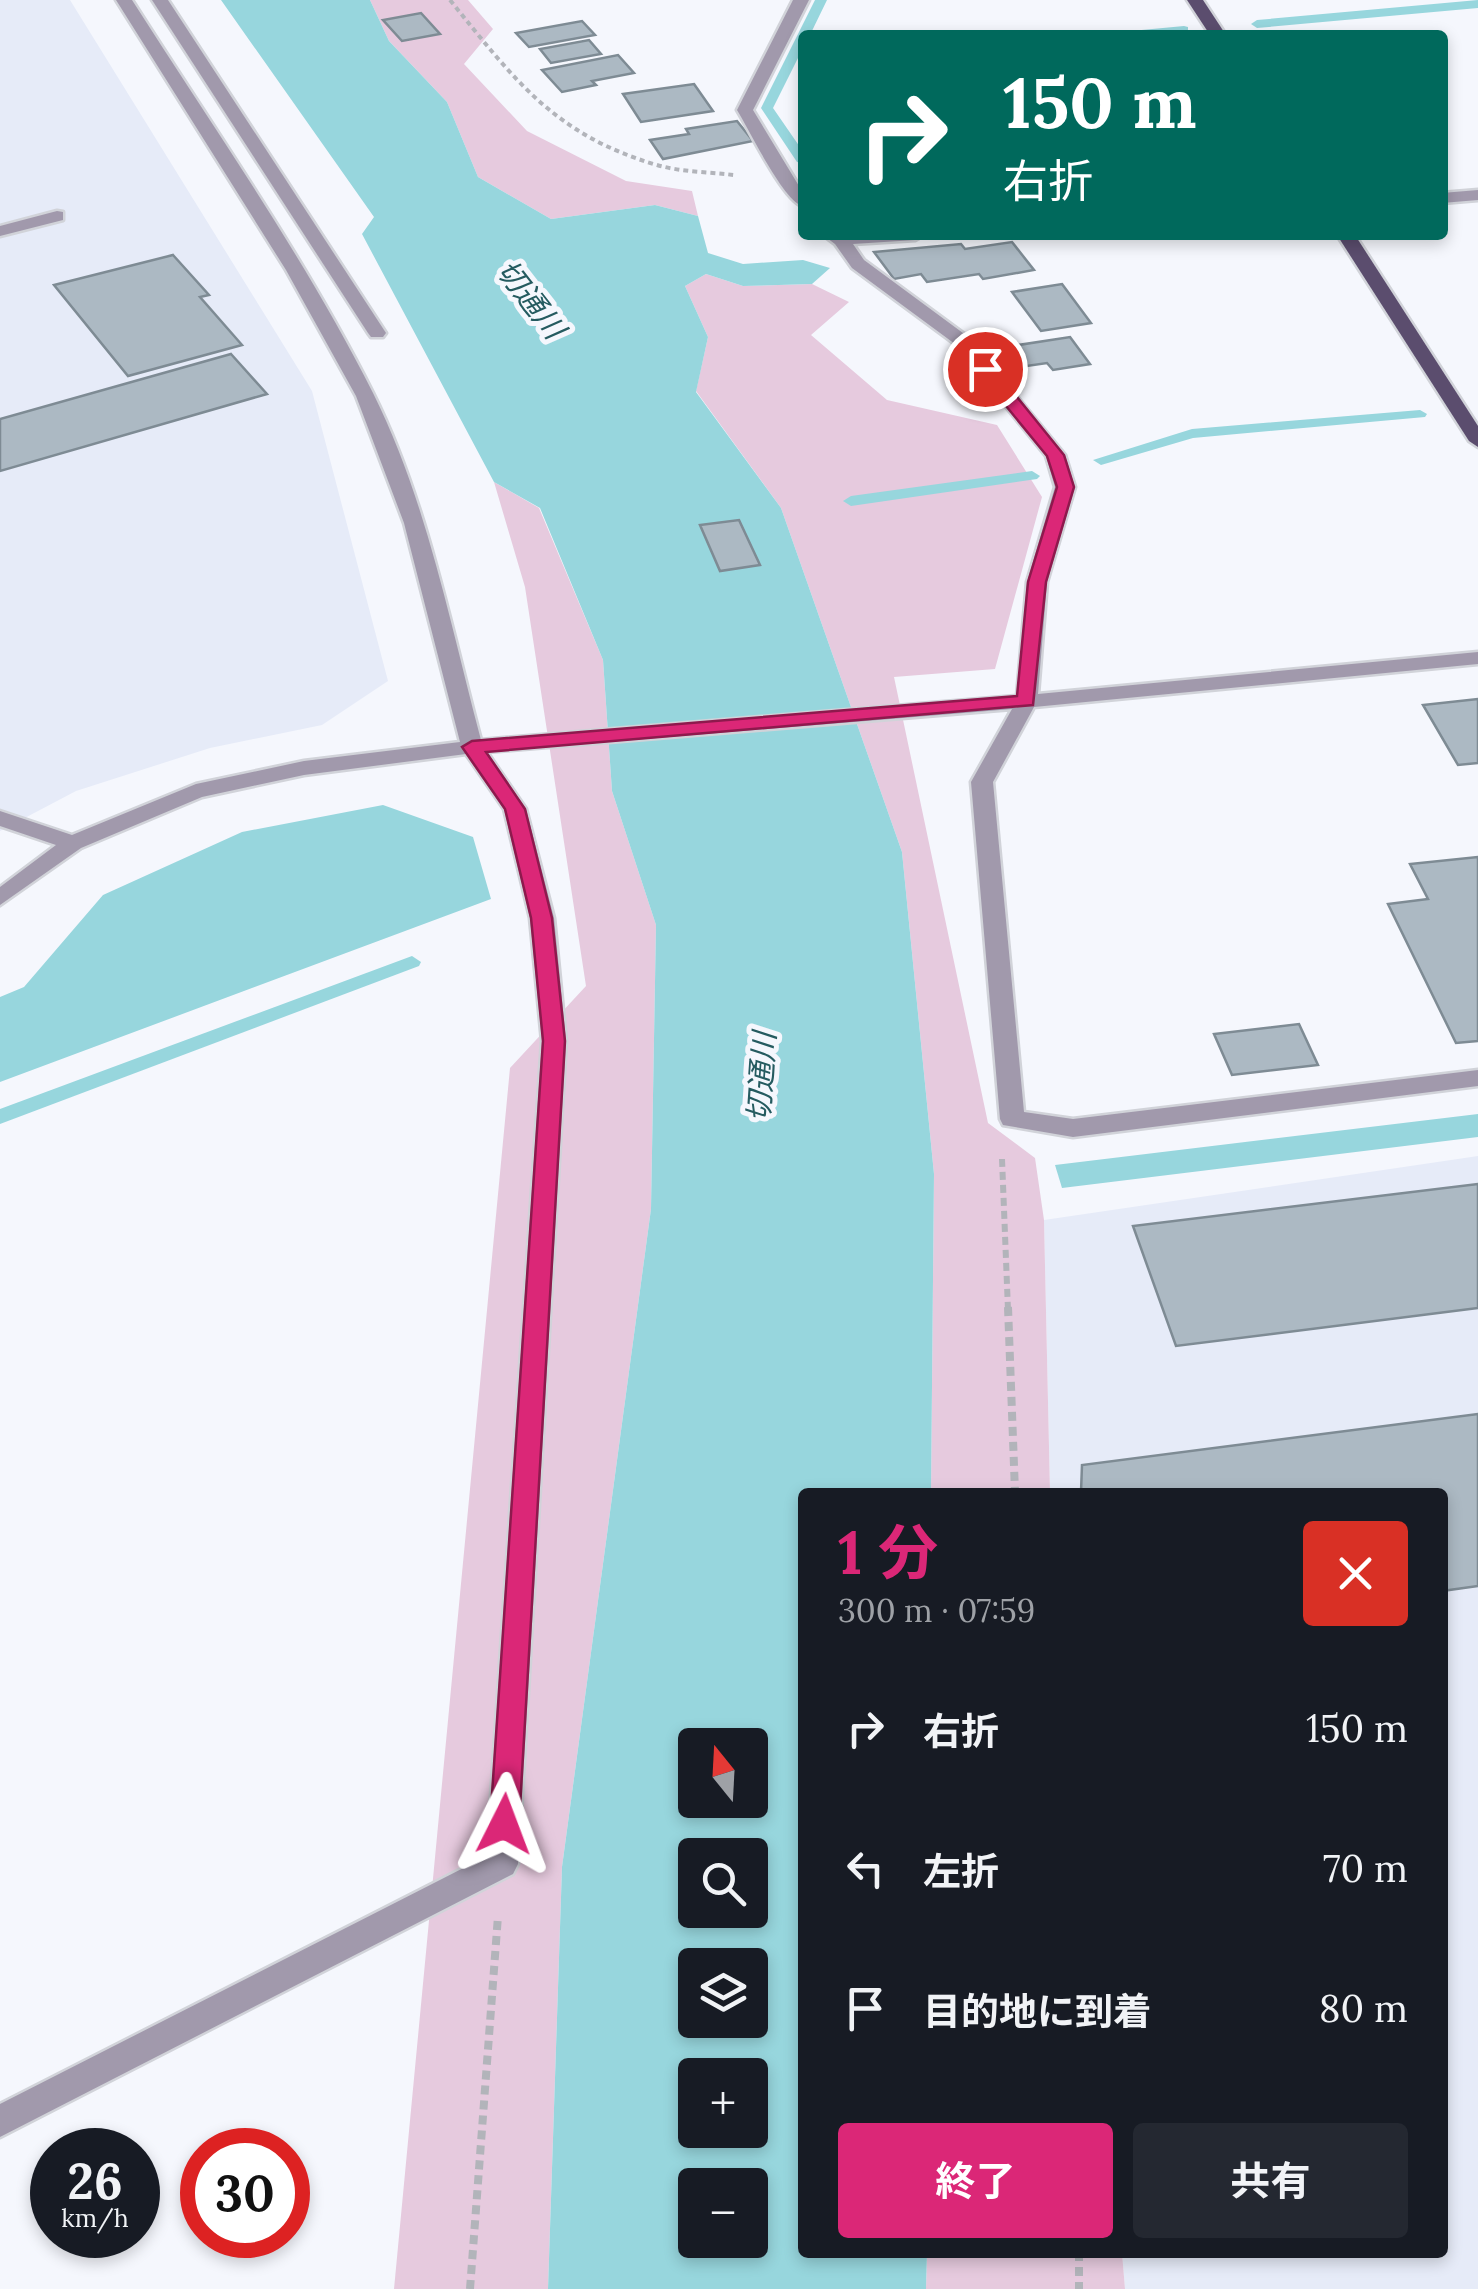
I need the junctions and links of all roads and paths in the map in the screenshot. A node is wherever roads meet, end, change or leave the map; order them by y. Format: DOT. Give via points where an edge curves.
graph roads {
  1 [pos="124,0"];
  2 [pos="160,0"];
  3 [pos="450,0"];
  4 [pos="800,0"];
  5 [pos="1195,0"];
  6 [pos="1215,30"];
  7 [pos="784,180"];
  8 [pos="1478,195"];
  9 [pos="798,197"];
  10 [pos="1448,198"];
  11 [pos="57,216"];
  12 [pos="0,231"];
  13 [pos="839,240"];
  14 [pos="1349,240"];
  15 [pos="377,334"];
  16 [pos="1478,441"];
  17 [pos="1478,658"];
  18 [pos="1026,701"];
  19 [pos="472,747"];
  20 [pos="0,818"];
  21 [pos="73,844"];
  22 [pos="0,898"];
  23 [pos="1478,1078"];
  24 [pos="1012,1119"];
  25 [pos="1015,1488"];
  26 [pos="502,1864"];
  27 [pos="0,2121"];
  28 [pos="1078,2258"];
  29 [pos="470,2289"];
  30 [pos="1080,2289"];
  1 -- 19 [label="street" via="295,270 365,396 414,523"];
  2 -- 15 [label="street"];
  3 -- 7 [label="path" via="525,92 584,135 659,166"];
  4 -- 7 [label="street" via="745,110"];
  5 -- 6 [label="main road"];
  7 -- 9 [label="street"];
  8 -- 10 [label="street"];
  11 -- 12 [label="street"];
  13 -- 18 [label="street" via="858,264 961,340 1055,455 1066,487 1037,582"];
  14 -- 16 [label="main road"];
  17 -- 18 [label="street"];
  18 -- 19 [label="street"];
  18 -- 24 [label="street" via="982,782"];
  19 -- 21 [label="street" via="304,768 196,791"];
  19 -- 26 [label="street" via="515,809 542,918 554,1041"];
  20 -- 21 [label="street"];
  21 -- 22 [label="street"];
  23 -- 24 [label="street" via="1073,1128"];
  24 -- 25 [label="path" via="1001,1154"];
  26 -- 27 [label="street"];
  26 -- 29 [label="path"];
  28 -- 30 [label="path"];
}
